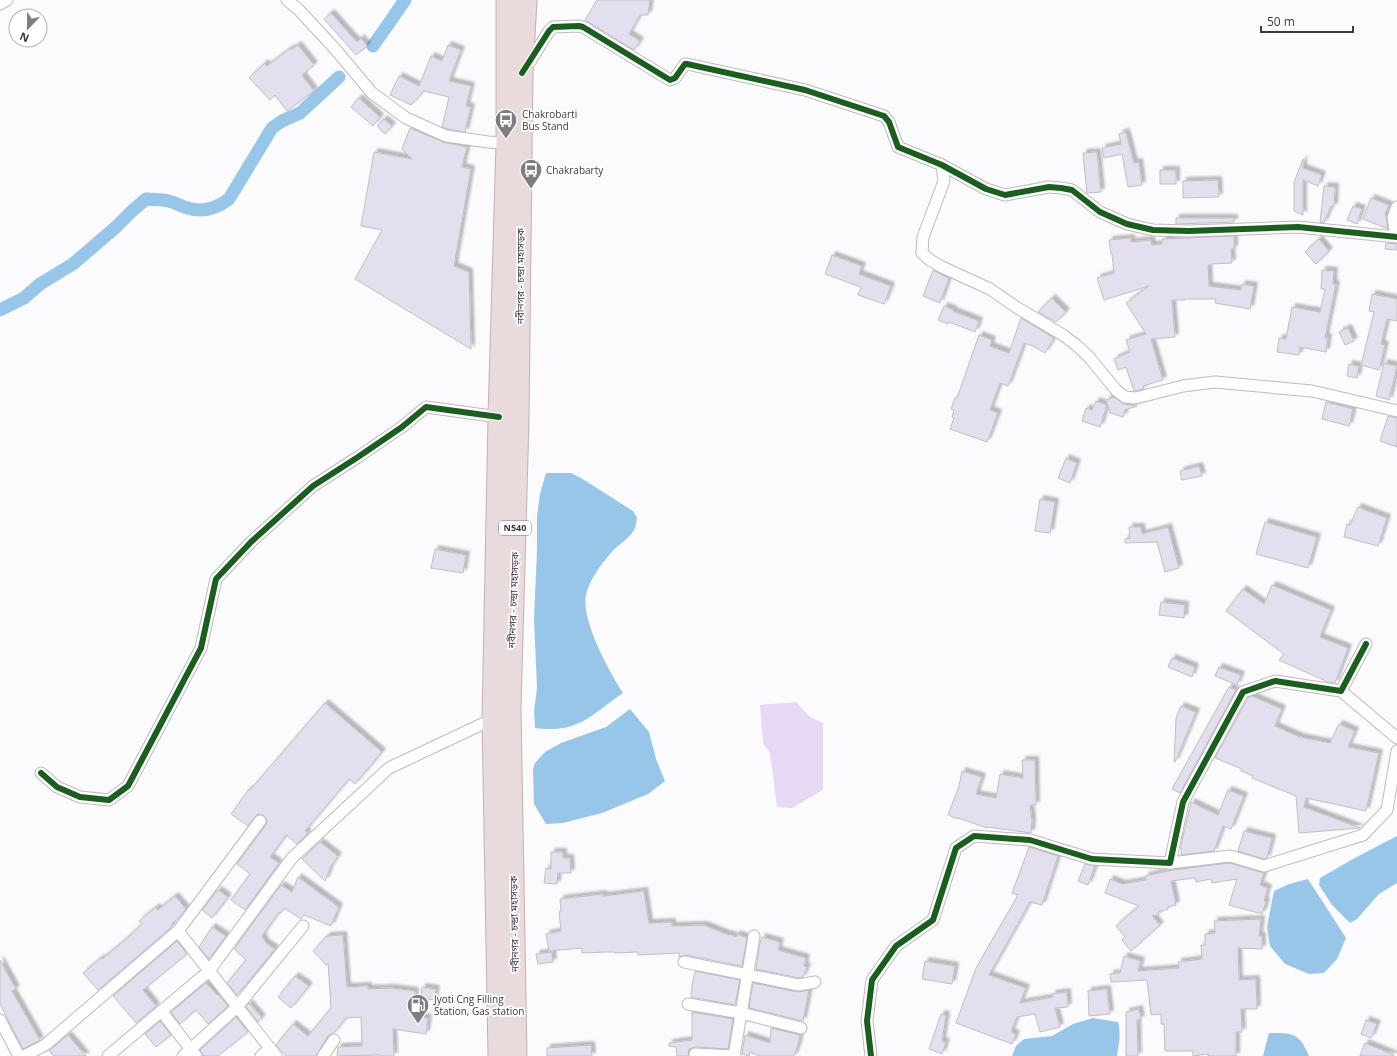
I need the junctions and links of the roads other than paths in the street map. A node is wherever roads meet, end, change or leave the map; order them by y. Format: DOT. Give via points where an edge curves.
graph roads {
  1 [pos="7,0"];
  2 [pos="287,0"];
  3 [pos="507,0"];
  4 [pos="526,0"];
  5 [pos="0,4"];
  6 [pos="522,73"];
  7 [pos="507,143"];
  8 [pos="942,165"];
  9 [pos="1397,207"];
  10 [pos="1396,236"];
  11 [pos="510,348"];
  12 [pos="1397,411"];
  13 [pos="499,417"];
  14 [pos="1366,644"];
  15 [pos="1340,691"];
  16 [pos="493,719"];
  17 [pos="1397,738"];
  18 [pos="1397,751"];
  19 [pos="41,773"];
  20 [pos="260,821"];
  21 [pos="1170,863"];
  22 [pos="303,926"];
  23 [pos="178,931"];
  24 [pos="754,936"];
  25 [pos="684,962"];
  26 [pos="209,971"];
  27 [pos="748,974"];
  28 [pos="815,982"];
  29 [pos="688,1004"];
  30 [pos="237,1006"];
  31 [pos="161,1011"];
  32 [pos="741,1012"];
  33 [pos="0,1020"];
  34 [pos="801,1028"];
  35 [pos="334,1040"];
  36 [pos="118,1047"];
  37 [pos="273,1052"];
  38 [pos="190,1054"];
  39 [pos="695,1054"];
  40 [pos="19,1056"];
  41 [pos="24,1056"];
  42 [pos="108,1056"];
  43 [pos="126,1056"];
  44 [pos="261,1056"];
  45 [pos="323,1056"];
  46 [pos="498,1056"];
  47 [pos="516,1056"];
  48 [pos="735,1056"];
  49 [pos="870,1056"];
  1 -- 5 [label="street"];
  2 -- 7 [label="street" via="336,50 372,93 406,118 446,136"];
  3 -- 7 [label="highway, নবীনগর - চন্দ্রা মহাসড়ক / N540"];
  4 -- 6 [label="highway, নবীনগর - চন্দ্রা মহাসড়ক / N540"];
  6 -- 8 [label="street" via="549,30 553,27 579,26 670,80 687,64 805,90 884,116 889,122 898,147"];
  6 -- 11 [label="highway, নবীনগর - চন্দ্রা মহাসড়ক / N540"];
  7 -- 11 [label="highway, নবীনগর - চন্দ্রা মহাসড়ক / N540"];
  8 -- 10 [label="street" via="986,189 1005,195 1049,187 1072,190 1100,212 1127,224 1153,230 1298,227"];
  8 -- 12 [label="street" via="944,181 923,238 922,253 942,267 990,289 1063,334 1125,397 1136,398 1215,382 1312,391"];
  9 -- 10 [label="street" via="1393,217"];
  11 -- 13 [label="highway, নবীনগর - চন্দ্রা মহাসড়ক / N540"];
  11 -- 47 [label="highway, নবীনগর - চন্দ্রা মহাসড়ক / N540" via="518,419 510,708"];
  13 -- 16 [label="highway, নবীনগর - চন্দ্রা মহাসড়ক / N540"];
  13 -- 19 [label="street" via="426,407 358,457 312,486 251,542 216,578 201,648 128,786 109,800 80,797 57,788"];
  14 -- 15 [label="street"];
  15 -- 17 [label="street"];
  15 -- 21 [label="street" via="1275,681 1243,692 1183,802"];
  16 -- 26 [label="street" via="389,768 292,858"];
  16 -- 46 [label="highway, নবীনগর - চন্দ্রা মহাসড়ক / N540"];
  18 -- 21 [label="street" via="1388,810 1363,835 1264,866 1230,856"];
  20 -- 23 [label="street"];
  21 -- 49 [label="street" via="1092,859 1030,840 974,836 956,848 933,920 896,946 872,980 867,1021"];
  22 -- 30 [label="street"];
  23 -- 26 [label="street"];
  23 -- 41 [label="street" via="45,1045"];
  24 -- 27 [label="street"];
  25 -- 27 [label="street"];
  26 -- 30 [label="street"];
  26 -- 31 [label="street"];
  27 -- 28 [label="street" via="799,985"];
  27 -- 32 [label="street"];
  29 -- 32 [label="street"];
  30 -- 37 [label="street"];
  30 -- 38 [label="street"];
  31 -- 36 [label="street"];
  31 -- 38 [label="street"];
  32 -- 34 [label="street"];
  32 -- 48 [label="street"];
  33 -- 40 [label="street"];
  35 -- 45 [label="street"];
  36 -- 42 [label="street"];
  36 -- 43 [label="street"];
  37 -- 44 [label="street"];
  39 -- 48 [label="street"];
}
